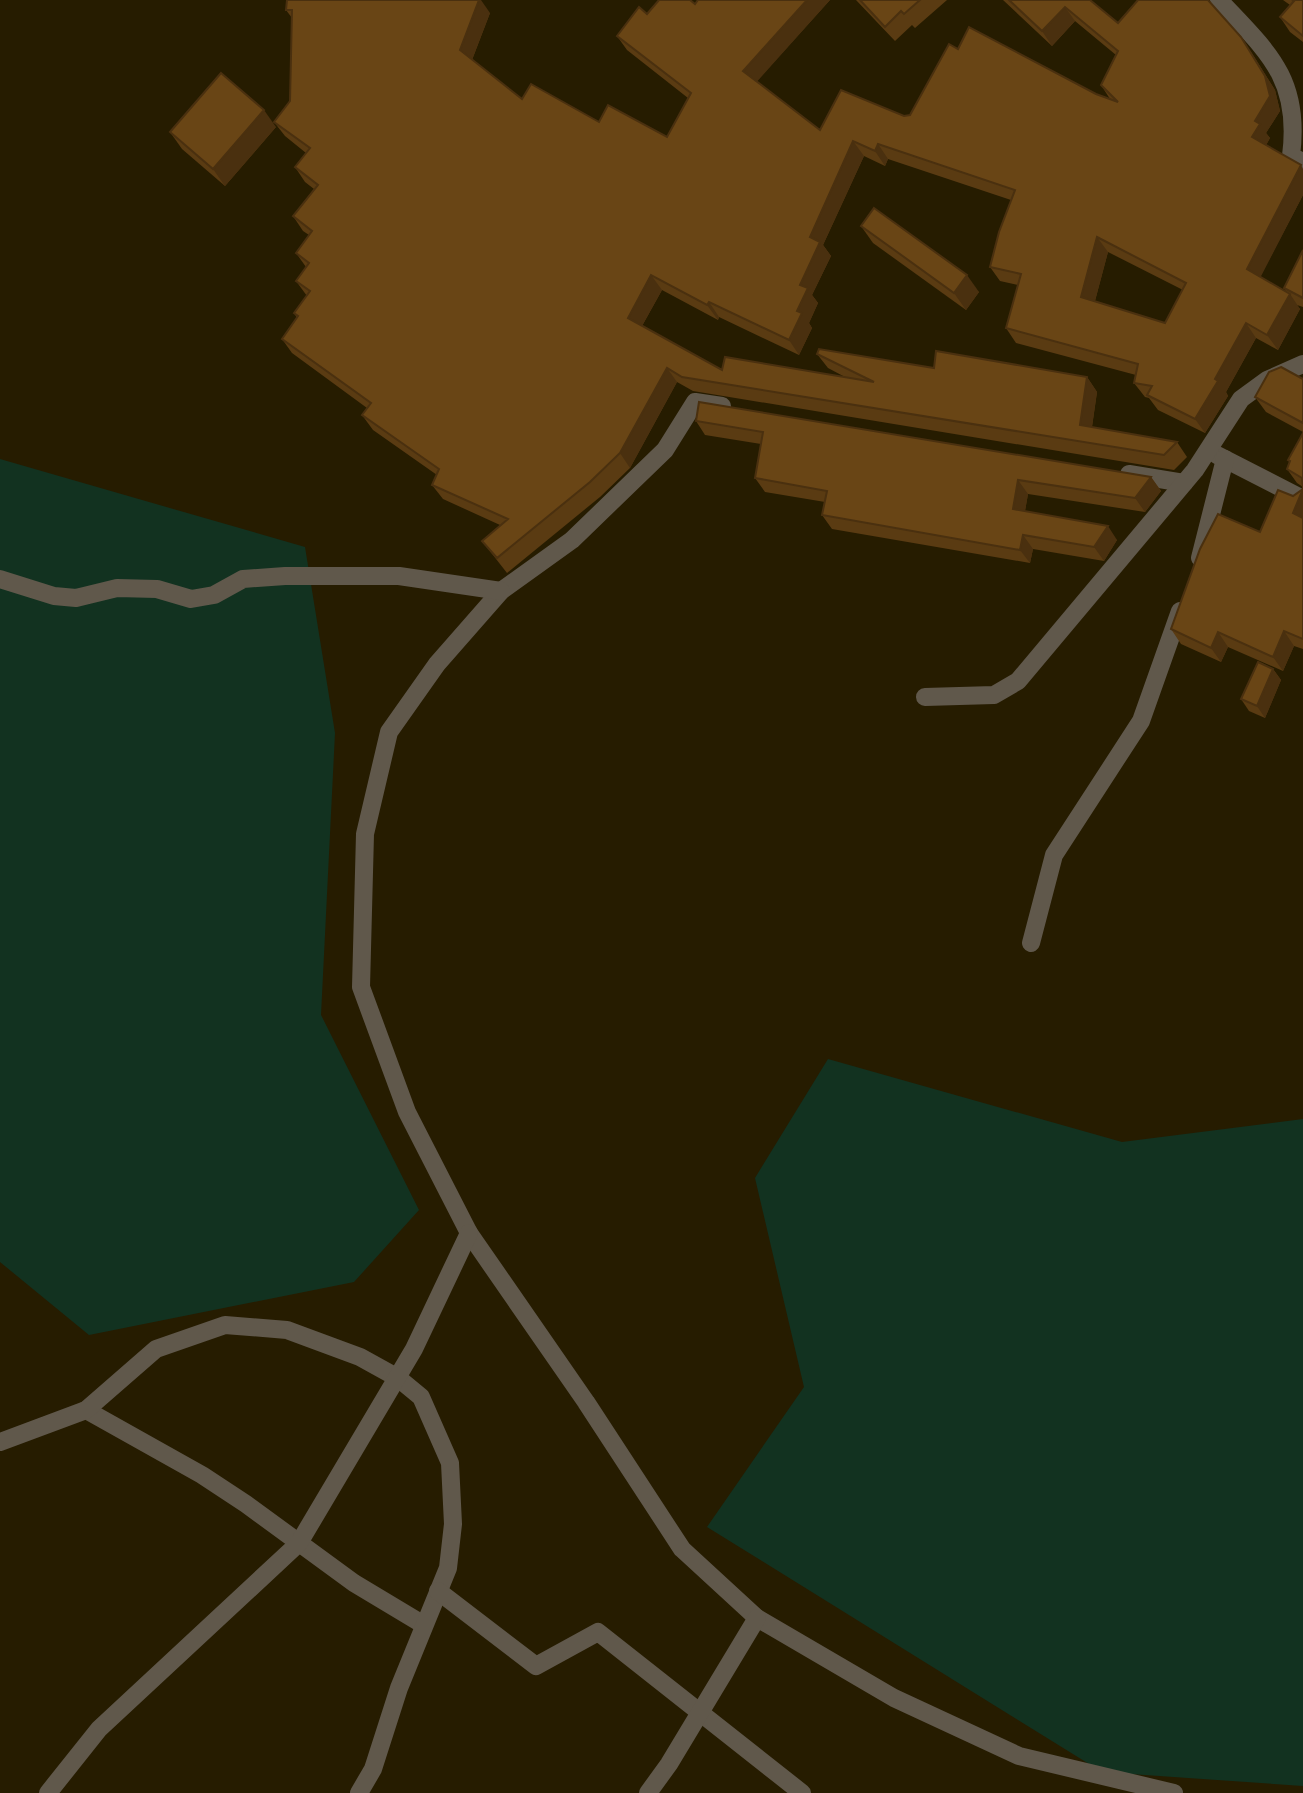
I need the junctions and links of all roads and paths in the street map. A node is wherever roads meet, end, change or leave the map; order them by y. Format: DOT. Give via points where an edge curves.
graph roads {
  1 [pos="1219,0"];
  2 [pos="1303,162"];
  3 [pos="1303,364"];
  4 [pos="735,409"];
  5 [pos="1208,450"];
  6 [pos="1225,460"];
  7 [pos="1116,472"];
  8 [pos="1184,483"];
  9 [pos="1303,499"];
  10 [pos="1195,570"];
  11 [pos="0,579"];
  12 [pos="501,591"];
  13 [pos="1186,595"];
  14 [pos="925,697"];
  15 [pos="1031,943"];
  16 [pos="470,1233"];
  17 [pos="398,1378"];
  18 [pos="86,1410"];
  19 [pos="0,1442"];
  20 [pos="299,1543"];
  21 [pos="438,1591"];
  22 [pos="757,1618"];
  23 [pos="424,1625"];
  24 [pos="700,1713"];
  25 [pos="1103,1776"];
  26 [pos="48,1793"];
  27 [pos="359,1793"];
  28 [pos="648,1793"];
  29 [pos="802,1793"];
  30 [pos="1097,1793"];
  31 [pos="1174,1793"];
  1 -- 2 [label="street" via="1273,60 1292,99 1292,156"];
  3 -- 5 [label="street" via="1267,380 1241,399"];
  4 -- 12 [label="street" via="695,402 665,450 572,540"];
  5 -- 6 [label="street"];
  5 -- 8 [label="street"];
  6 -- 9 [label="street"];
  6 -- 10 [label="street"];
  7 -- 8 [label="street"];
  8 -- 14 [label="street" via="1018,681 994,695"];
  11 -- 12 [label="street" via="76,598 117,588 157,589 191,599 214,595 243,579 285,576 399,576"];
  12 -- 16 [label="street" via="437,664 389,732 365,834 361,986 407,1112"];
  13 -- 15 [label="street" via="1141,721 1054,855"];
  16 -- 17 [label="street"];
  16 -- 22 [label="street" via="682,1549"];
  17 -- 18 [label="street" via="360,1357 287,1329 225,1325 156,1349"];
  17 -- 20 [label="street"];
  17 -- 21 [label="street" via="421,1397 450,1463 453,1524 448,1568"];
  18 -- 19 [label="street"];
  18 -- 20 [label="street" via="202,1475"];
  20 -- 23 [label="street"];
  20 -- 26 [label="street" via="99,1729"];
  21 -- 23 [label="street"];
  21 -- 24 [label="street" via="536,1666 598,1632"];
  22 -- 24 [label="street"];
  22 -- 25 [label="street" via="894,1698 1020,1756"];
  23 -- 27 [label="street" via="373,1769"];
  24 -- 28 [label="street"];
  24 -- 29 [label="street"];
  25 -- 30 [label="street"];
  25 -- 31 [label="street"];
}
